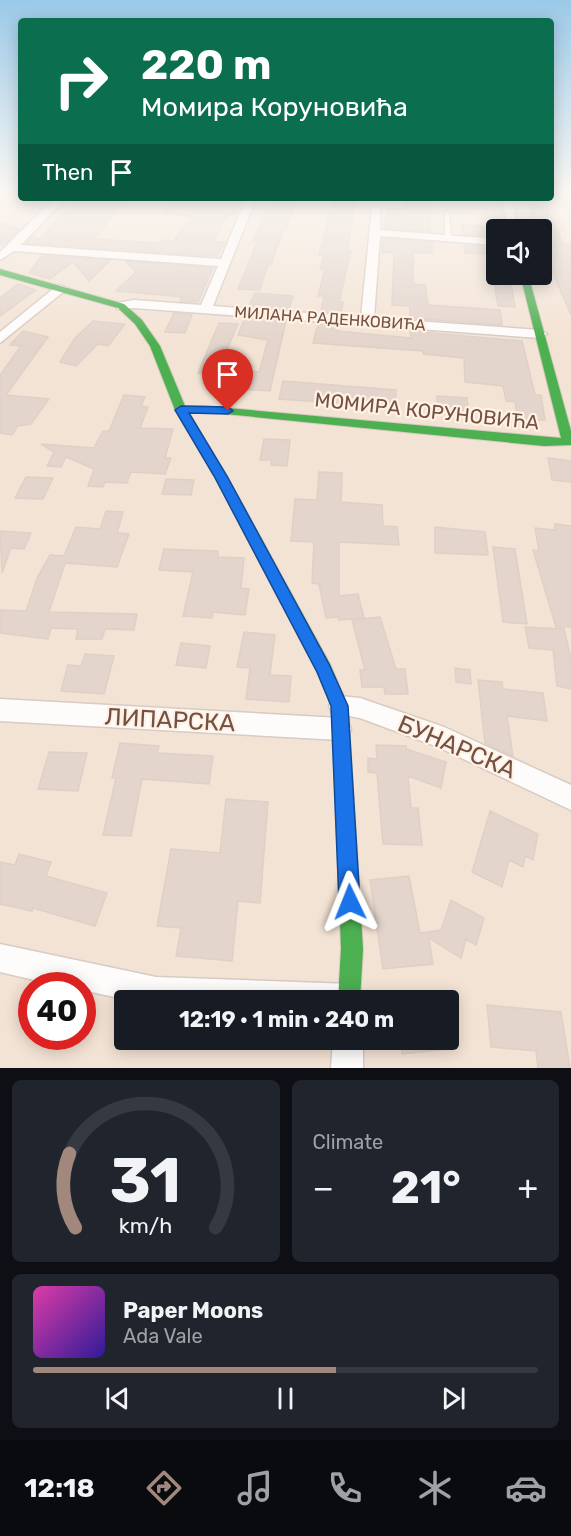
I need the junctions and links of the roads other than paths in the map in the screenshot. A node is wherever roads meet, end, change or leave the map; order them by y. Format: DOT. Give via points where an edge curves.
graph roads {
  1 [pos="20,241"];
  2 [pos="234,241"];
  3 [pos="375,241"];
  4 [pos="14,248"];
  5 [pos="0,257"];
  6 [pos="225,263"];
  7 [pos="0,272"];
  8 [pos="527,285"];
  9 [pos="62,288"];
  10 [pos="121,306"];
  11 [pos="206,309"];
  12 [pos="367,321"];
  13 [pos="540,334"];
  14 [pos="0,339"];
  15 [pos="181,410"];
  16 [pos="0,710"];
  17 [pos="340,718"];
  18 [pos="571,798"];
  19 [pos="0,958"];
  20 [pos="147,990"];
  21 [pos="350,990"];
  22 [pos="348,1050"];
  23 [pos="347,1068"];
  1 -- 4 [label="street"];
  2 -- 6 [label="street"];
  3 -- 12 [label="street"];
  4 -- 5 [label="street"];
  4 -- 6 [label="street"];
  6 -- 11 [label="street"];
  7 -- 9 [label="street"];
  8 -- 13 [label="street, МОМИРА КОРУНОВИЋА"];
  9 -- 10 [label="street"];
  9 -- 14 [label="street"];
  10 -- 11 [label="street, МИЛАНА РАДЕНКОВИЋА"];
  10 -- 15 [label="street" via="155,346"];
  11 -- 12 [label="street, МИЛАНА РАДЕНКОВИЋА"];
  12 -- 13 [label="street, МИЛАНА РАДЕНКОВИЋА"];
  13 -- 15 [label="street, МОМИРА КОРУНОВИЋА" via="567,436 568,442 561,444 205,409"];
  15 -- 17 [label="street" via="221,476 324,669"];
  16 -- 17 [label="street, ЛИПАРСКА"];
  17 -- 18 [label="street, БУНАРСКА" via="360,708 444,738"];
  17 -- 21 [label="street" via="352,949"];
  19 -- 20 [label="street"];
  22 -- 23 [label="street"];
}
